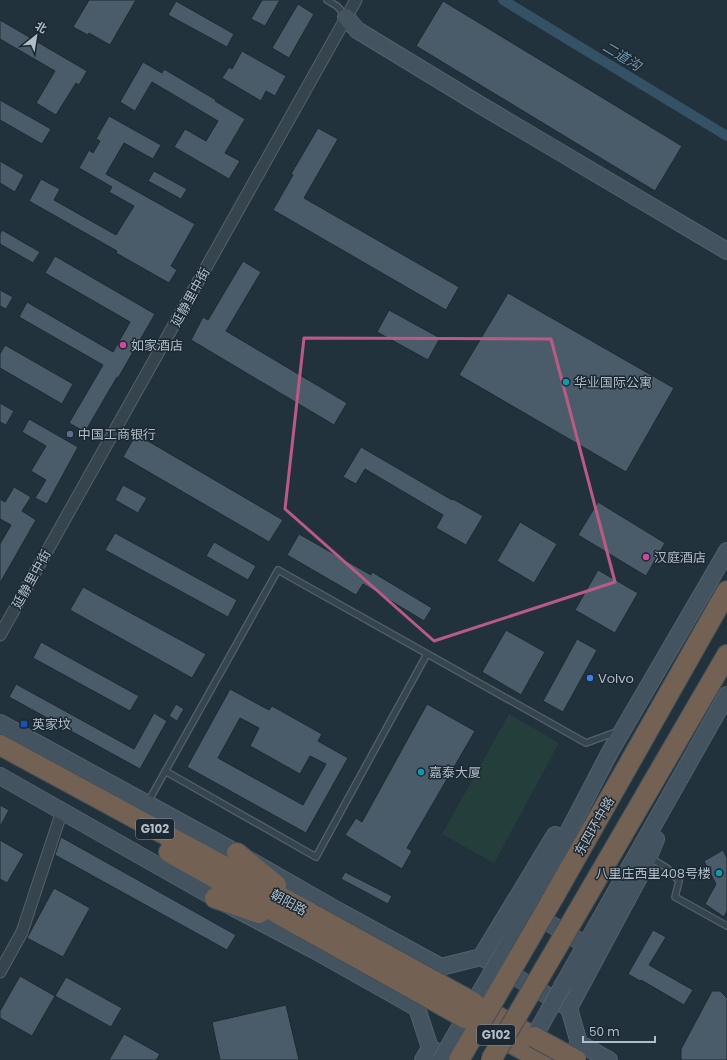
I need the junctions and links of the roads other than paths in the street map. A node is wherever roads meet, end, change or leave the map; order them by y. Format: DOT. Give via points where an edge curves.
graph roads {
  1 [pos="327,0"];
  2 [pos="356,0"];
  3 [pos="346,17"];
  4 [pos="727,251"];
  5 [pos="727,551"];
  6 [pos="727,591"];
  7 [pos="0,635"];
  8 [pos="427,654"];
  9 [pos="727,655"];
  10 [pos="727,694"];
  11 [pos="0,723"];
  12 [pos="623,729"];
  13 [pos="0,745"];
  14 [pos="696,748"];
  15 [pos="610,752"];
  16 [pos="0,757"];
  17 [pos="165,771"];
  18 [pos="0,776"];
  19 [pos="147,804"];
  20 [pos="62,811"];
  21 [pos="237,853"];
  22 [pos="648,856"];
  23 [pos="215,898"];
  24 [pos="527,911"];
  25 [pos="306,920"];
  26 [pos="727,926"];
  27 [pos="586,945"];
  28 [pos="481,957"];
  29 [pos="442,967"];
  30 [pos="0,972"];
  31 [pos="417,1008"];
  32 [pos="569,1008"];
  33 [pos="470,1011"];
  34 [pos="531,1052"];
  35 [pos="578,1052"];
  36 [pos="426,1054"];
  37 [pos="441,1060"];
  38 [pos="452,1060"];
  39 [pos="459,1060"];
  40 [pos="491,1060"];
  41 [pos="569,1060"];
  42 [pos="609,1060"];
  1 -- 3 [label="lane" via="337,6"];
  2 -- 3 [label="street, 延静里中街"];
  3 -- 4 [label="street" via="357,30"];
  3 -- 7 [label="street, 延静里中街"];
  5 -- 12 [label="street, 东四环中路"];
  6 -- 39 [label="highway, 东四环中路, bridge"];
  8 -- 12 [label="lane" via="586,743"];
  8 -- 17 [label="lane" via="278,570"];
  8 -- 17 [label="lane" via="316,857"];
  9 -- 40 [label="highway, bridge"];
  10 -- 14 [label="street"];
  11 -- 19 [label="street, 朝阳路"];
  12 -- 15 [label="street, 东四环中路"];
  13 -- 25 [label="highway, 朝阳路 / G102"];
  14 -- 22 [label="street"];
  14 -- 27 [label="street"];
  15 -- 24 [label="street, 东四环中路"];
  15 -- 28 [label="street, 东四环中路" via="582,792"];
  16 -- 25 [label="highway, 朝阳路 / G102"];
  17 -- 19 [label="lane"];
  18 -- 20 [label="street"];
  19 -- 21 [label="street, 朝阳路"];
  20 -- 23 [label="street"];
  20 -- 30 [label="street" via="22,932"];
  21 -- 25 [label="highway"];
  21 -- 29 [label="street, 朝阳路" via="335,910"];
  22 -- 26 [label="lane" via="667,868 679,881 675,897"];
  22 -- 32 [label="street"];
  23 -- 25 [label="highway"];
  23 -- 31 [label="street"];
  24 -- 27 [label="street"];
  24 -- 33 [label="street, 东四环中路, bridge"];
  25 -- 33 [label="highway, 朝阳路 / G102, bridge"];
  27 -- 34 [label="street, bridge" via="563,985"];
  28 -- 29 [label="street"];
  28 -- 32 [label="street"];
  29 -- 31 [label="street"];
  31 -- 36 [label="street"];
  32 -- 35 [label="street"];
  33 -- 34 [label="highway, 朝阳路 / G102, bridge"];
  33 -- 37 [label="street, 东四环中路, bridge"];
  34 -- 35 [label="highway, 朝阳路 / G102, bridge"];
  35 -- 41 [label="street"];
  35 -- 42 [label="street, 朝阳路"];
  36 -- 38 [label="street"];
}
